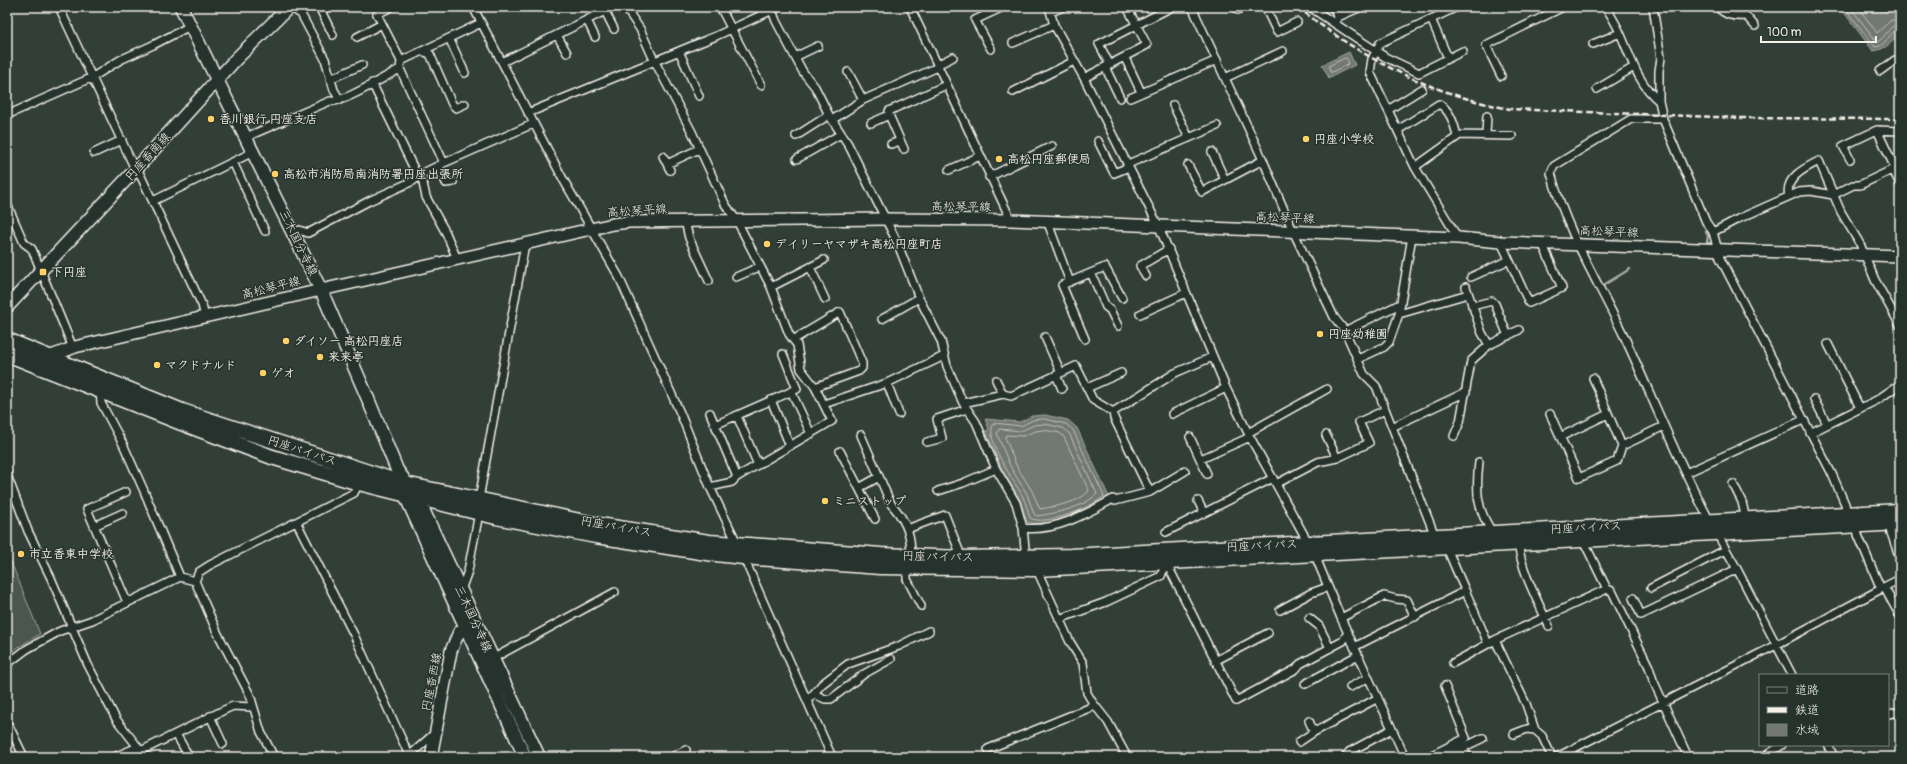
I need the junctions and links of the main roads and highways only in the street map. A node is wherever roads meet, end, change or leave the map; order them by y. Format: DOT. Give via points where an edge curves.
graph roads {
  1 [pos="181,7"];
  2 [pos="290,7"];
  3 [pos="217,81"];
  4 [pos="1900,256"];
  5 [pos="321,290"];
  6 [pos="7,307"];
  7 [pos="7,340"];
  8 [pos="7,354"];
  9 [pos="46,362"];
  10 [pos="409,492"];
  11 [pos="479,506"];
  12 [pos="1900,511"];
  13 [pos="1847,514"];
  14 [pos="1894,523"];
  15 [pos="1857,525"];
  16 [pos="1713,527"];
  17 [pos="1312,549"];
  18 [pos="1166,558"];
  19 [pos="909,562"];
  20 [pos="469,624"];
  21 [pos="431,757"];
  22 [pos="525,757"];
  23 [pos="539,757"];
  1 -- 3 [label="main road, 三木国分寺線"];
  2 -- 3 [label="main road, 円座香南線"];
  3 -- 5 [label="main road, 三木国分寺線"];
  3 -- 6 [label="main road, 円座香南線"];
  4 -- 5 [label="main road, 高松琴平線" via="1501,242 1458,238 1011,220 628,222"];
  5 -- 9 [label="main road, 高松琴平線" via="73,348"];
  5 -- 10 [label="main road, 三木国分寺線" via="397,470"];
  7 -- 9 [label="highway, 円座バイパス"];
  8 -- 9 [label="highway, 円座バイパス"];
  9 -- 10 [label="highway, 円座バイパス"];
  9 -- 10 [label="highway, 円座バイパス" via="100,390 272,457 359,483"];
  10 -- 11 [label="highway, 円座バイパス"];
  10 -- 11 [label="highway, 円座バイパス"];
  10 -- 20 [label="main road, 三木国分寺線"];
  10 -- 20 [label="main road, 三木国分寺線" via="460,592"];
  11 -- 19 [label="highway, 円座バイパス" via="709,542 741,551"];
  12 -- 13 [label="highway, 円座バイパス"];
  13 -- 15 [label="highway"];
  13 -- 16 [label="highway, 円座バイパス" via="1746,520"];
  14 -- 15 [label="highway, 円座バイパス"];
  15 -- 16 [label="highway, 円座バイパス"];
  16 -- 17 [label="highway, 円座バイパス" via="1435,536"];
  16 -- 17 [label="highway, 円座バイパス" via="1583,540 1447,548"];
  17 -- 18 [label="highway, 円座バイパス"];
  18 -- 19 [label="highway, 円座バイパス" via="962,558"];
  18 -- 19 [label="highway, 円座バイパス" via="1037,569"];
  20 -- 21 [label="main road, 円座香西線" via="459,632 451,651"];
  20 -- 22 [label="main road, 三木国分寺線"];
  20 -- 23 [label="main road, 三木国分寺線" via="492,659"];
}
